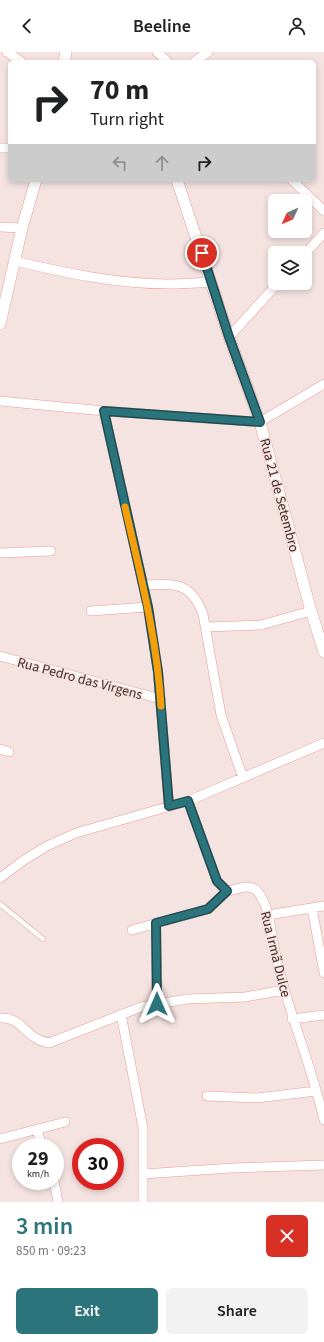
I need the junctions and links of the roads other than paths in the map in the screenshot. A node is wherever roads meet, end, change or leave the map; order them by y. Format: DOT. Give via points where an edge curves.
graph roads {
  1 [pos="7,52"];
  2 [pos="157,52"];
  3 [pos="208,52"];
  4 [pos="19,60"];
  5 [pos="166,60"];
  6 [pos="197,60"];
  7 [pos="35,182"];
  8 [pos="178,182"];
  9 [pos="294,182"];
  10 [pos="324,211"];
  11 [pos="0,227"];
  12 [pos="22,228"];
  13 [pos="324,233"];
  14 [pos="312,246"];
  15 [pos="15,261"];
  16 [pos="212,282"];
  17 [pos="272,290"];
  18 [pos="0,324"];
  19 [pos="229,337"];
  20 [pos="324,384"];
  21 [pos="0,401"];
  22 [pos="104,411"];
  23 [pos="260,422"];
  24 [pos="51,551"];
  25 [pos="0,553"];
  26 [pos="143,585"];
  27 [pos="148,607"];
  28 [pos="91,611"];
  29 [pos="311,611"];
  30 [pos="206,627"];
  31 [pos="324,652"];
  32 [pos="0,656"];
  33 [pos="161,700"];
  34 [pos="324,743"];
  35 [pos="243,778"];
  36 [pos="188,801"];
  37 [pos="169,806"];
  38 [pos="0,878"];
  39 [pos="227,891"];
  40 [pos="0,904"];
  41 [pos="324,906"];
  42 [pos="312,908"];
  43 [pos="268,915"];
  44 [pos="156,923"];
  45 [pos="132,930"];
  46 [pos="43,939"];
  47 [pos="324,973"];
  48 [pos="284,990"];
  49 [pos="157,1004"];
  50 [pos="122,1014"];
  51 [pos="324,1015"];
  52 [pos="0,1018"];
  53 [pos="292,1019"];
  54 [pos="316,1091"];
  55 [pos="207,1096"];
  56 [pos="322,1103"];
  57 [pos="324,1120"];
  58 [pos="65,1122"];
  59 [pos="37,1130"];
  60 [pos="40,1138"];
  61 [pos="0,1139"];
  62 [pos="324,1165"];
  63 [pos="143,1174"];
  64 [pos="56,1190"];
  65 [pos="58,1202"];
  66 [pos="142,1202"];
  1 -- 4 [label="street"];
  2 -- 5 [label="street"];
  3 -- 6 [label="street"];
  7 -- 12 [label="street"];
  8 -- 16 [label="street, Rua 21 de Setembro"];
  9 -- 10 [label="street"];
  11 -- 12 [label="street"];
  12 -- 15 [label="street"];
  13 -- 14 [label="street"];
  15 -- 16 [label="street" via="108,279 169,284"];
  15 -- 18 [label="street"];
  16 -- 19 [label="street, Rua 21 de Setembro"];
  17 -- 19 [label="street"];
  19 -- 23 [label="street, Rua 21 de Setembro"];
  20 -- 23 [label="street"];
  21 -- 22 [label="street"];
  22 -- 23 [label="street"];
  22 -- 26 [label="street"];
  23 -- 29 [label="street, Rua 21 de Setembro"];
  24 -- 25 [label="street"];
  26 -- 27 [label="street"];
  26 -- 30 [label="street" via="177,585 188,590 199,604"];
  27 -- 28 [label="street"];
  27 -- 33 [label="street"];
  29 -- 30 [label="street" via="261,625"];
  29 -- 31 [label="street, Rua 21 de Setembro"];
  30 -- 35 [label="street" via="221,715"];
  32 -- 33 [label="street, Rua Pedro das Virgens"];
  33 -- 37 [label="street"];
  34 -- 35 [label="street"];
  35 -- 36 [label="street"];
  36 -- 37 [label="street"];
  36 -- 39 [label="street" via="217,881"];
  37 -- 38 [label="street" via="98,826 47,846"];
  39 -- 43 [label="street, Rua Irmã Dulce" via="253,888"];
  39 -- 44 [label="street" via="208,909"];
  40 -- 46 [label="lane"];
  41 -- 42 [label="street"];
  42 -- 43 [label="street"];
  42 -- 47 [label="street"];
  43 -- 48 [label="street, Rua Irmã Dulce"];
  44 -- 45 [label="street"];
  44 -- 49 [label="street"];
  48 -- 49 [label="street" via="245,997 187,999"];
  48 -- 53 [label="street, Rua Irmã Dulce"];
  49 -- 50 [label="street"];
  50 -- 52 [label="street" via="49,1042 33,1038 12,1019"];
  50 -- 63 [label="street" via="143,1128"];
  51 -- 53 [label="street"];
  53 -- 54 [label="street, Rua Irmã Dulce"];
  54 -- 55 [label="street" via="257,1098"];
  54 -- 56 [label="street, Rua Irmã Dulce"];
  56 -- 57 [label="street, Rua Irmã Dulce"];
  58 -- 59 [label="street"];
  59 -- 60 [label="street"];
  59 -- 61 [label="street"];
  62 -- 63 [label="street"];
  63 -- 66 [label="street"];
  64 -- 65 [label="street"];
}
